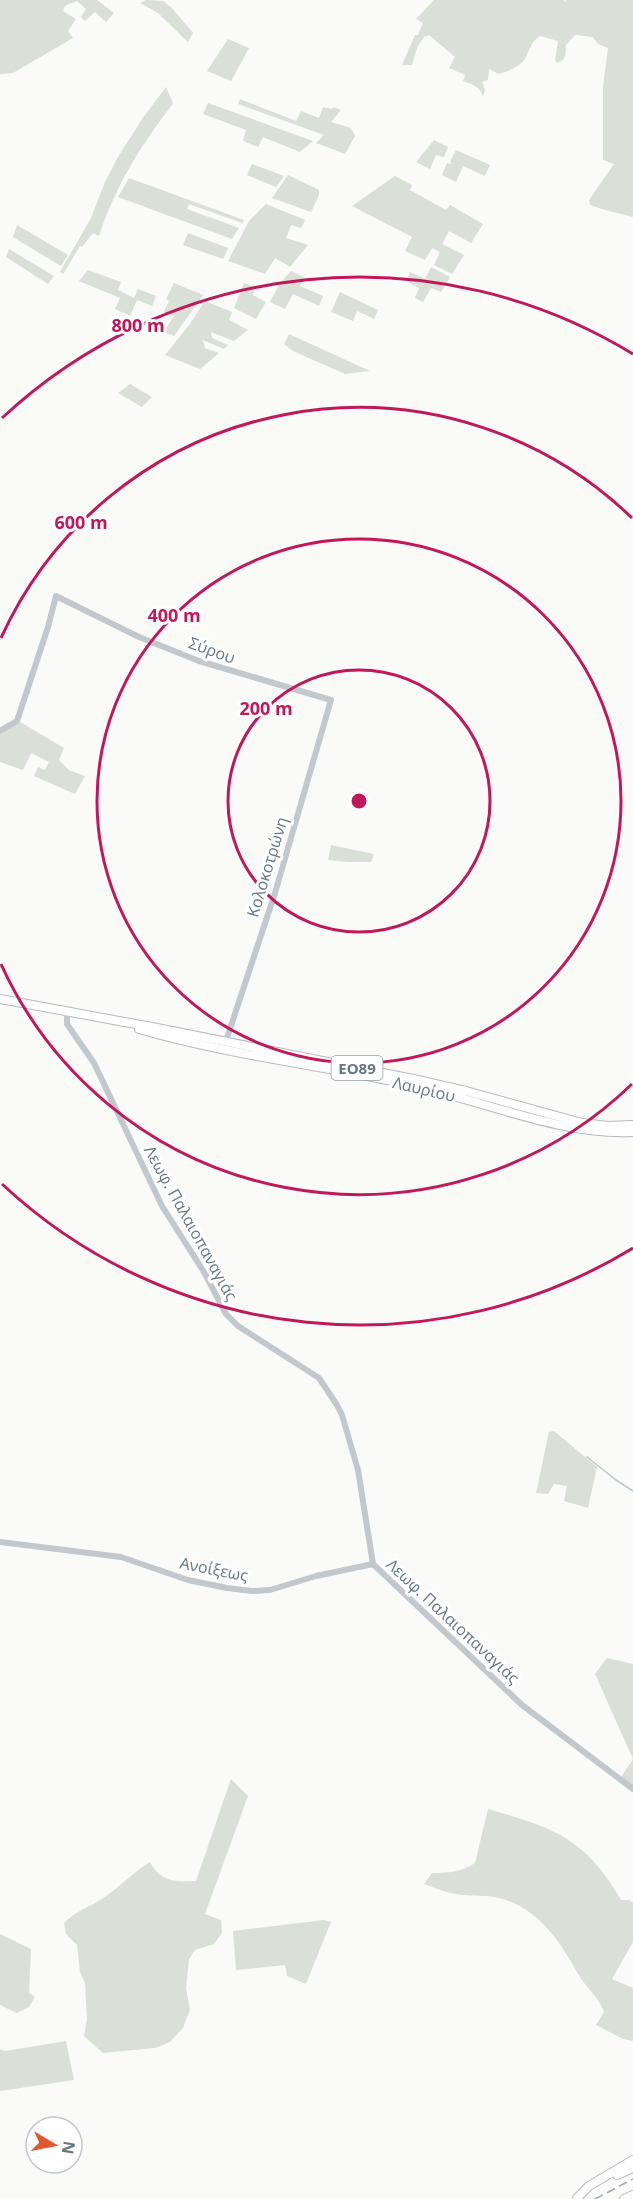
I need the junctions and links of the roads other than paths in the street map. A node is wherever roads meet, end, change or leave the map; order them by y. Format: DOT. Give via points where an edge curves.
graph roads {
  1 [pos="331,700"];
  2 [pos="0,731"];
  3 [pos="0,999"];
  4 [pos="67,1013"];
  5 [pos="225,1045"];
  6 [pos="633,1125"];
  7 [pos="633,1132"];
  8 [pos="0,1542"];
  9 [pos="373,1564"];
  10 [pos="633,1790"];
  11 [pos="633,2160"];
  12 [pos="633,2168"];
  13 [pos="633,2195"];
  14 [pos="576,2198"];
  15 [pos="624,2199"];
  1 -- 2 [label="street, Σύρου" via="199,661 56,596 17,721"];
  1 -- 5 [label="street, Κολοκοτρώνη" via="275,893"];
  3 -- 4 [label="main road, Λαυρίου / ΕΟ89"];
  4 -- 5 [label="main road, Λαυρίου / ΕΟ89" via="157,1028"];
  4 -- 9 [label="street, Λεωφ. Παλαιοπαναγιάς" via="67,1024 94,1063 162,1206 226,1314 234,1324 319,1378 337,1405 358,1470"];
  5 -- 6 [label="main road, Λαυρίου / ΕΟ89" via="466,1091 582,1123"];
  5 -- 7 [label="main road, Λαυρίου / ΕΟ89" via="412,1085 567,1126 608,1133"];
  8 -- 9 [label="street, Ανοίξεως" via="121,1557 188,1580 259,1591"];
  9 -- 10 [label="street, Λεωφ. Παλαιοπαναγιάς" via="522,1705"];
  11 -- 14 [label="highway"];
  12 -- 14 [label="highway"];
  13 -- 15 [label="highway"];
}
